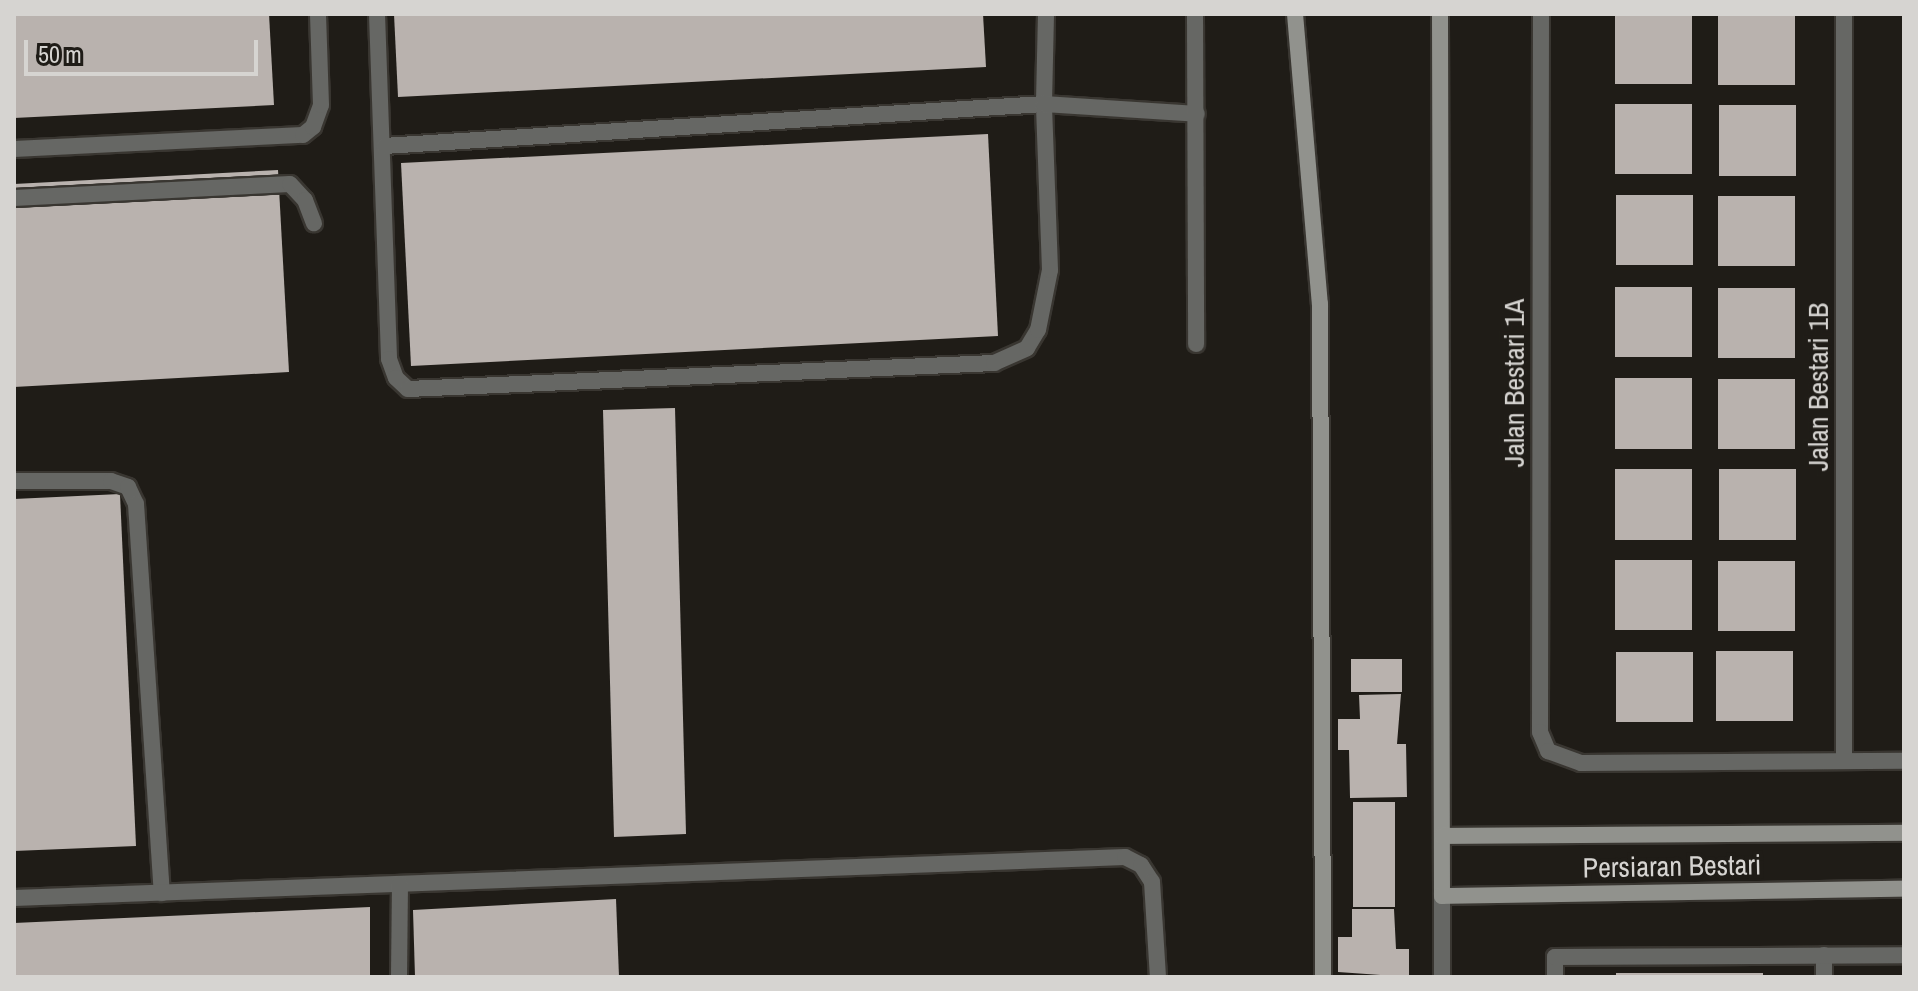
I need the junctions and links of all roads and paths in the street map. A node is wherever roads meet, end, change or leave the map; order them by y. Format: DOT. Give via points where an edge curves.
graph roads {
  1 [pos="318,14"];
  2 [pos="377,14"];
  3 [pos="1046,14"];
  4 [pos="1195,14"];
  5 [pos="1295,14"];
  6 [pos="1440,14"];
  7 [pos="1541,14"];
  8 [pos="1844,14"];
  9 [pos="1044,104"];
  10 [pos="1197,114"];
  11 [pos="384,146"];
  12 [pos="14,149"];
  13 [pos="14,198"];
  14 [pos="314,223"];
  15 [pos="1196,344"];
  16 [pos="14,481"];
  17 [pos="1844,761"];
  18 [pos="1904,761"];
  19 [pos="1904,833"];
  20 [pos="1442,836"];
  21 [pos="400,884"];
  22 [pos="1904,889"];
  23 [pos="162,893"];
  24 [pos="1442,896"];
  25 [pos="14,898"];
  26 [pos="1824,955"];
  27 [pos="1904,955"];
  28 [pos="399,977"];
  29 [pos="1158,977"];
  30 [pos="1323,977"];
  31 [pos="1442,977"];
  32 [pos="1555,977"];
  33 [pos="1824,977"];
  1 -- 12 [label="street" via="321,105 313,127 303,135"];
  2 -- 11 [label="street"];
  3 -- 9 [label="street"];
  4 -- 10 [label="street"];
  5 -- 30 [label="street" via="1320,304"];
  6 -- 20 [label="street"];
  7 -- 17 [label="street, Jalan Bestari 1A" via="1540,732 1548,751 1581,763"];
  8 -- 17 [label="street, Jalan Bestari 1B"];
  9 -- 10 [label="street"];
  9 -- 11 [label="street"];
  9 -- 11 [label="street" via="1050,270 1043,307 1027,348 994,363 408,389 396,378 389,359"];
  10 -- 15 [label="street"];
  13 -- 14 [label="street" via="290,184 305,200"];
  16 -- 23 [label="street" via="111,481 128,487 136,504"];
  17 -- 18 [label="street"];
  19 -- 20 [label="street, Persiaran Bestari"];
  20 -- 24 [label="street"];
  21 -- 23 [label="street"];
  21 -- 28 [label="street"];
  21 -- 29 [label="street" via="1125,857 1141,865 1152,882"];
  22 -- 24 [label="street, Persiaran Bestari"];
  23 -- 25 [label="street"];
  24 -- 31 [label="street"];
  26 -- 27 [label="street"];
  26 -- 32 [label="street" via="1555,957"];
  26 -- 33 [label="street"];
}
